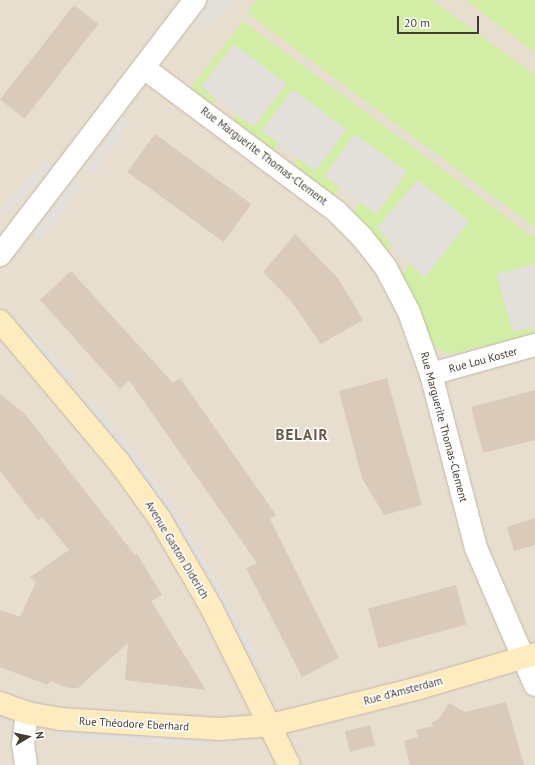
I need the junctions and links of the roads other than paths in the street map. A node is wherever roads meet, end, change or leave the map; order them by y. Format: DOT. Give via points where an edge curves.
graph roads {
  1 [pos="194,0"];
  2 [pos="144,68"];
  3 [pos="0,255"];
  4 [pos="0,321"];
  5 [pos="535,346"];
  6 [pos="431,374"];
  7 [pos="530,656"];
  8 [pos="535,685"];
  9 [pos="0,703"];
  10 [pos="27,713"];
  11 [pos="271,725"];
  12 [pos="26,765"];
  13 [pos="289,765"];
  1 -- 2 [label="street"];
  2 -- 3 [label="street"];
  2 -- 6 [label="street, Rue Marguerite Thomas-Clement" via="331,207 362,237 386,268 409,312"];
  4 -- 11 [label="street, Avenue Gaston Diderich" via="118,461 160,519 211,607"];
  5 -- 6 [label="street, Rue Lou Koster"];
  6 -- 7 [label="street, Rue Marguerite Thomas-Clement" via="476,548"];
  7 -- 8 [label="street, Rue Marguerite Thomas-Clement"];
  7 -- 11 [label="street, Rue d'Amsterdam" via="419,688"];
  9 -- 10 [label="street, Rue Théodore Eberhard"];
  10 -- 11 [label="street, Rue Théodore Eberhard" via="61,719 220,729"];
  10 -- 12 [label="street" via="23,744"];
  11 -- 13 [label="street, Avenue Gaston Diderich"];
}
